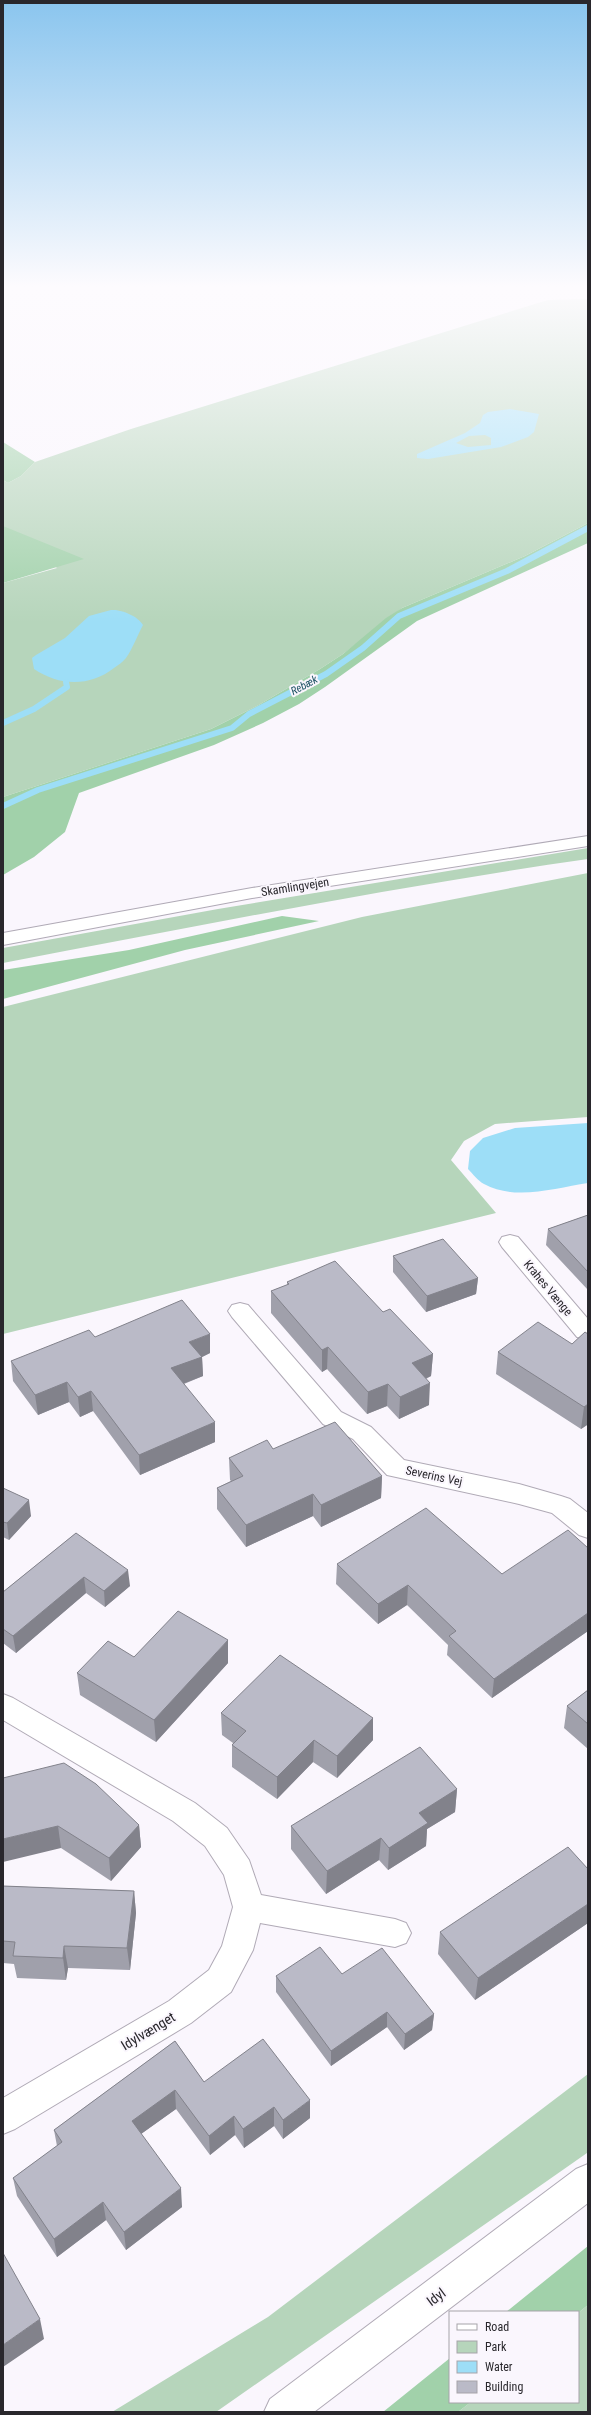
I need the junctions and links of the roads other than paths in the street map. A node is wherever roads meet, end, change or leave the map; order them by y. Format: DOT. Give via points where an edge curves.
graph roads {
  1 [pos="588,841"];
  2 [pos="3,939"];
  3 [pos="510,1242"];
  4 [pos="240,1311"];
  5 [pos="588,1332"];
  6 [pos="588,1528"];
  7 [pos="3,1706"];
  8 [pos="249,1907"];
  9 [pos="395,1933"];
  10 [pos="3,2117"];
  11 [pos="588,2181"];
  12 [pos="283,2412"];
  1 -- 2 [label="street, Skamlingvejen" via="252,893"];
  3 -- 5 [label="street, Krahes Vænge"];
  4 -- 6 [label="street, Severins Vej" via="332,1418 362,1433 396,1468 519,1494 561,1506"];
  7 -- 8 [label="street" via="184,1812 216,1837 238,1870"];
  8 -- 9 [label="street"];
  8 -- 10 [label="street, Idylvænget" via="237,1950 220,1981 180,2012"];
  11 -- 12 [label="street, Idyl"];
}
